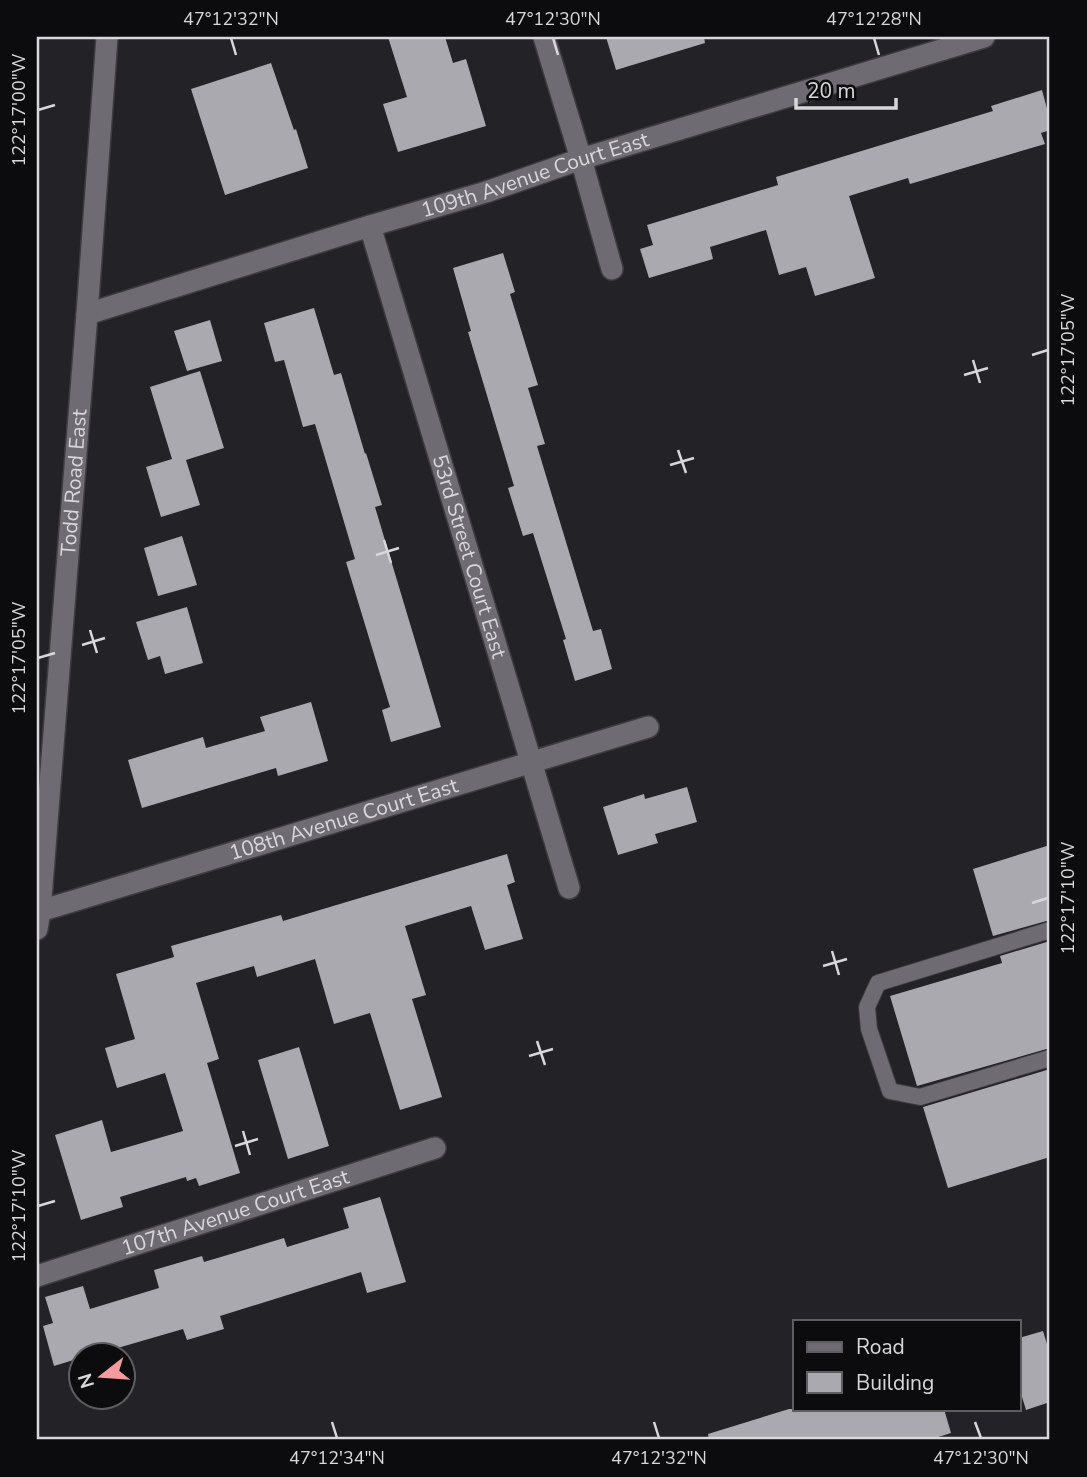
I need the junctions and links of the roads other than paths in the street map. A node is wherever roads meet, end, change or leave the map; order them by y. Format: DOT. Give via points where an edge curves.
graph roads {
  1 [pos="107,37"];
  2 [pos="544,37"];
  3 [pos="984,37"];
  4 [pos="581,159"];
  5 [pos="370,226"];
  6 [pos="612,269"];
  7 [pos="87,314"];
  8 [pos="648,727"];
  9 [pos="531,761"];
  10 [pos="569,888"];
  11 [pos="38,920"];
  12 [pos="1050,930"];
  13 [pos="1050,1058"];
  14 [pos="435,1148"];
  15 [pos="37,1276"];
  1 -- 7 [label="street, Todd Road East"];
  2 -- 4 [label="street"];
  3 -- 4 [label="street, 109th Avenue Court East"];
  4 -- 5 [label="street, 109th Avenue Court East"];
  4 -- 6 [label="street"];
  5 -- 7 [label="street, 109th Avenue Court East"];
  5 -- 9 [label="street, 53rd Street Court East"];
  7 -- 11 [label="street, Todd Road East"];
  8 -- 9 [label="street, 108th Avenue Court East"];
  9 -- 10 [label="street, 53rd Street Court East"];
  9 -- 11 [label="street, 108th Avenue Court East"];
  12 -- 13 [label="lane" via="878,983 867,1007 869,1030 890,1091 920,1097"];
  14 -- 15 [label="street, 107th Avenue Court East"];
}
